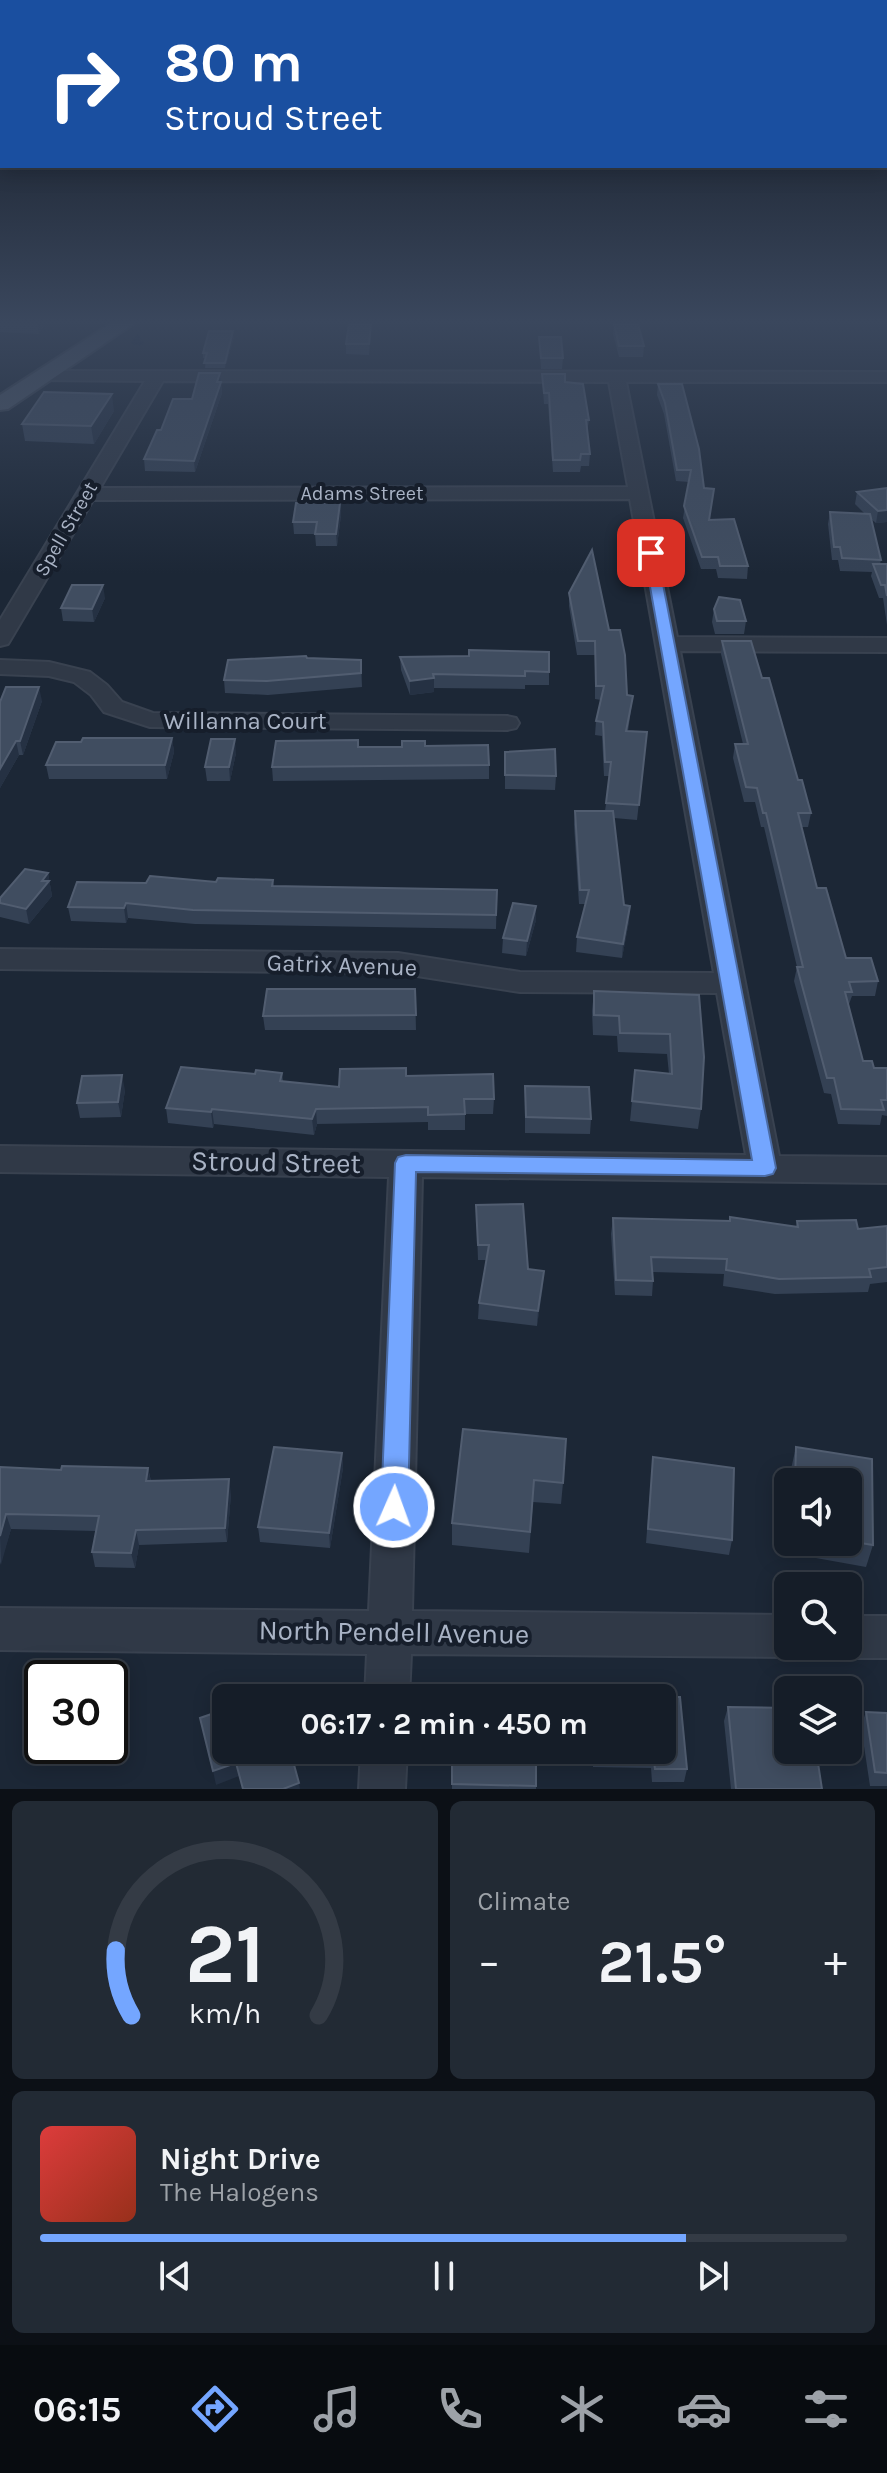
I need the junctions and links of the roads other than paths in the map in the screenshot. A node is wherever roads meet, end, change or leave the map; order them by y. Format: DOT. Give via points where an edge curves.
graph roads {
  1 [pos="138,407"];
  2 [pos="623,407"];
  3 [pos="640,493"];
  4 [pos="84,494"];
  5 [pos="0,639"];
  6 [pos="666,644"];
  7 [pos="887,645"];
  8 [pos="0,667"];
  9 [pos="507,723"];
  10 [pos="0,959"];
  11 [pos="731,983"];
  12 [pos="0,1159"];
  13 [pos="406,1163"];
  14 [pos="765,1168"];
  15 [pos="887,1170"];
  16 [pos="0,1629"];
  17 [pos="390,1632"];
  18 [pos="774,1636"];
  19 [pos="862,1637"];
  20 [pos="887,1637"];
  21 [pos="388,1684"];
  22 [pos="383,1764"];
  23 [pos="382,1789"];
  1 -- 4 [label="street, Spell Street"];
  2 -- 3 [label="street"];
  3 -- 4 [label="street, Adams Street"];
  3 -- 6 [label="street"];
  4 -- 5 [label="street, Spell Street"];
  6 -- 7 [label="street"];
  6 -- 11 [label="street"];
  8 -- 9 [label="street, Willanna Court" via="82,677 113,707 150,720"];
  10 -- 11 [label="street, Gatrix Avenue" via="398,963 520,982"];
  11 -- 14 [label="street"];
  12 -- 13 [label="street, Stroud Street"];
  13 -- 14 [label="street, Stroud Street"];
  13 -- 17 [label="street"];
  14 -- 15 [label="street, Stroud Street"];
  16 -- 17 [label="street, North Pendell Avenue"];
  17 -- 18 [label="street, North Pendell Avenue"];
  17 -- 21 [label="street"];
  19 -- 20 [label="street"];
  22 -- 23 [label="street"];
}
